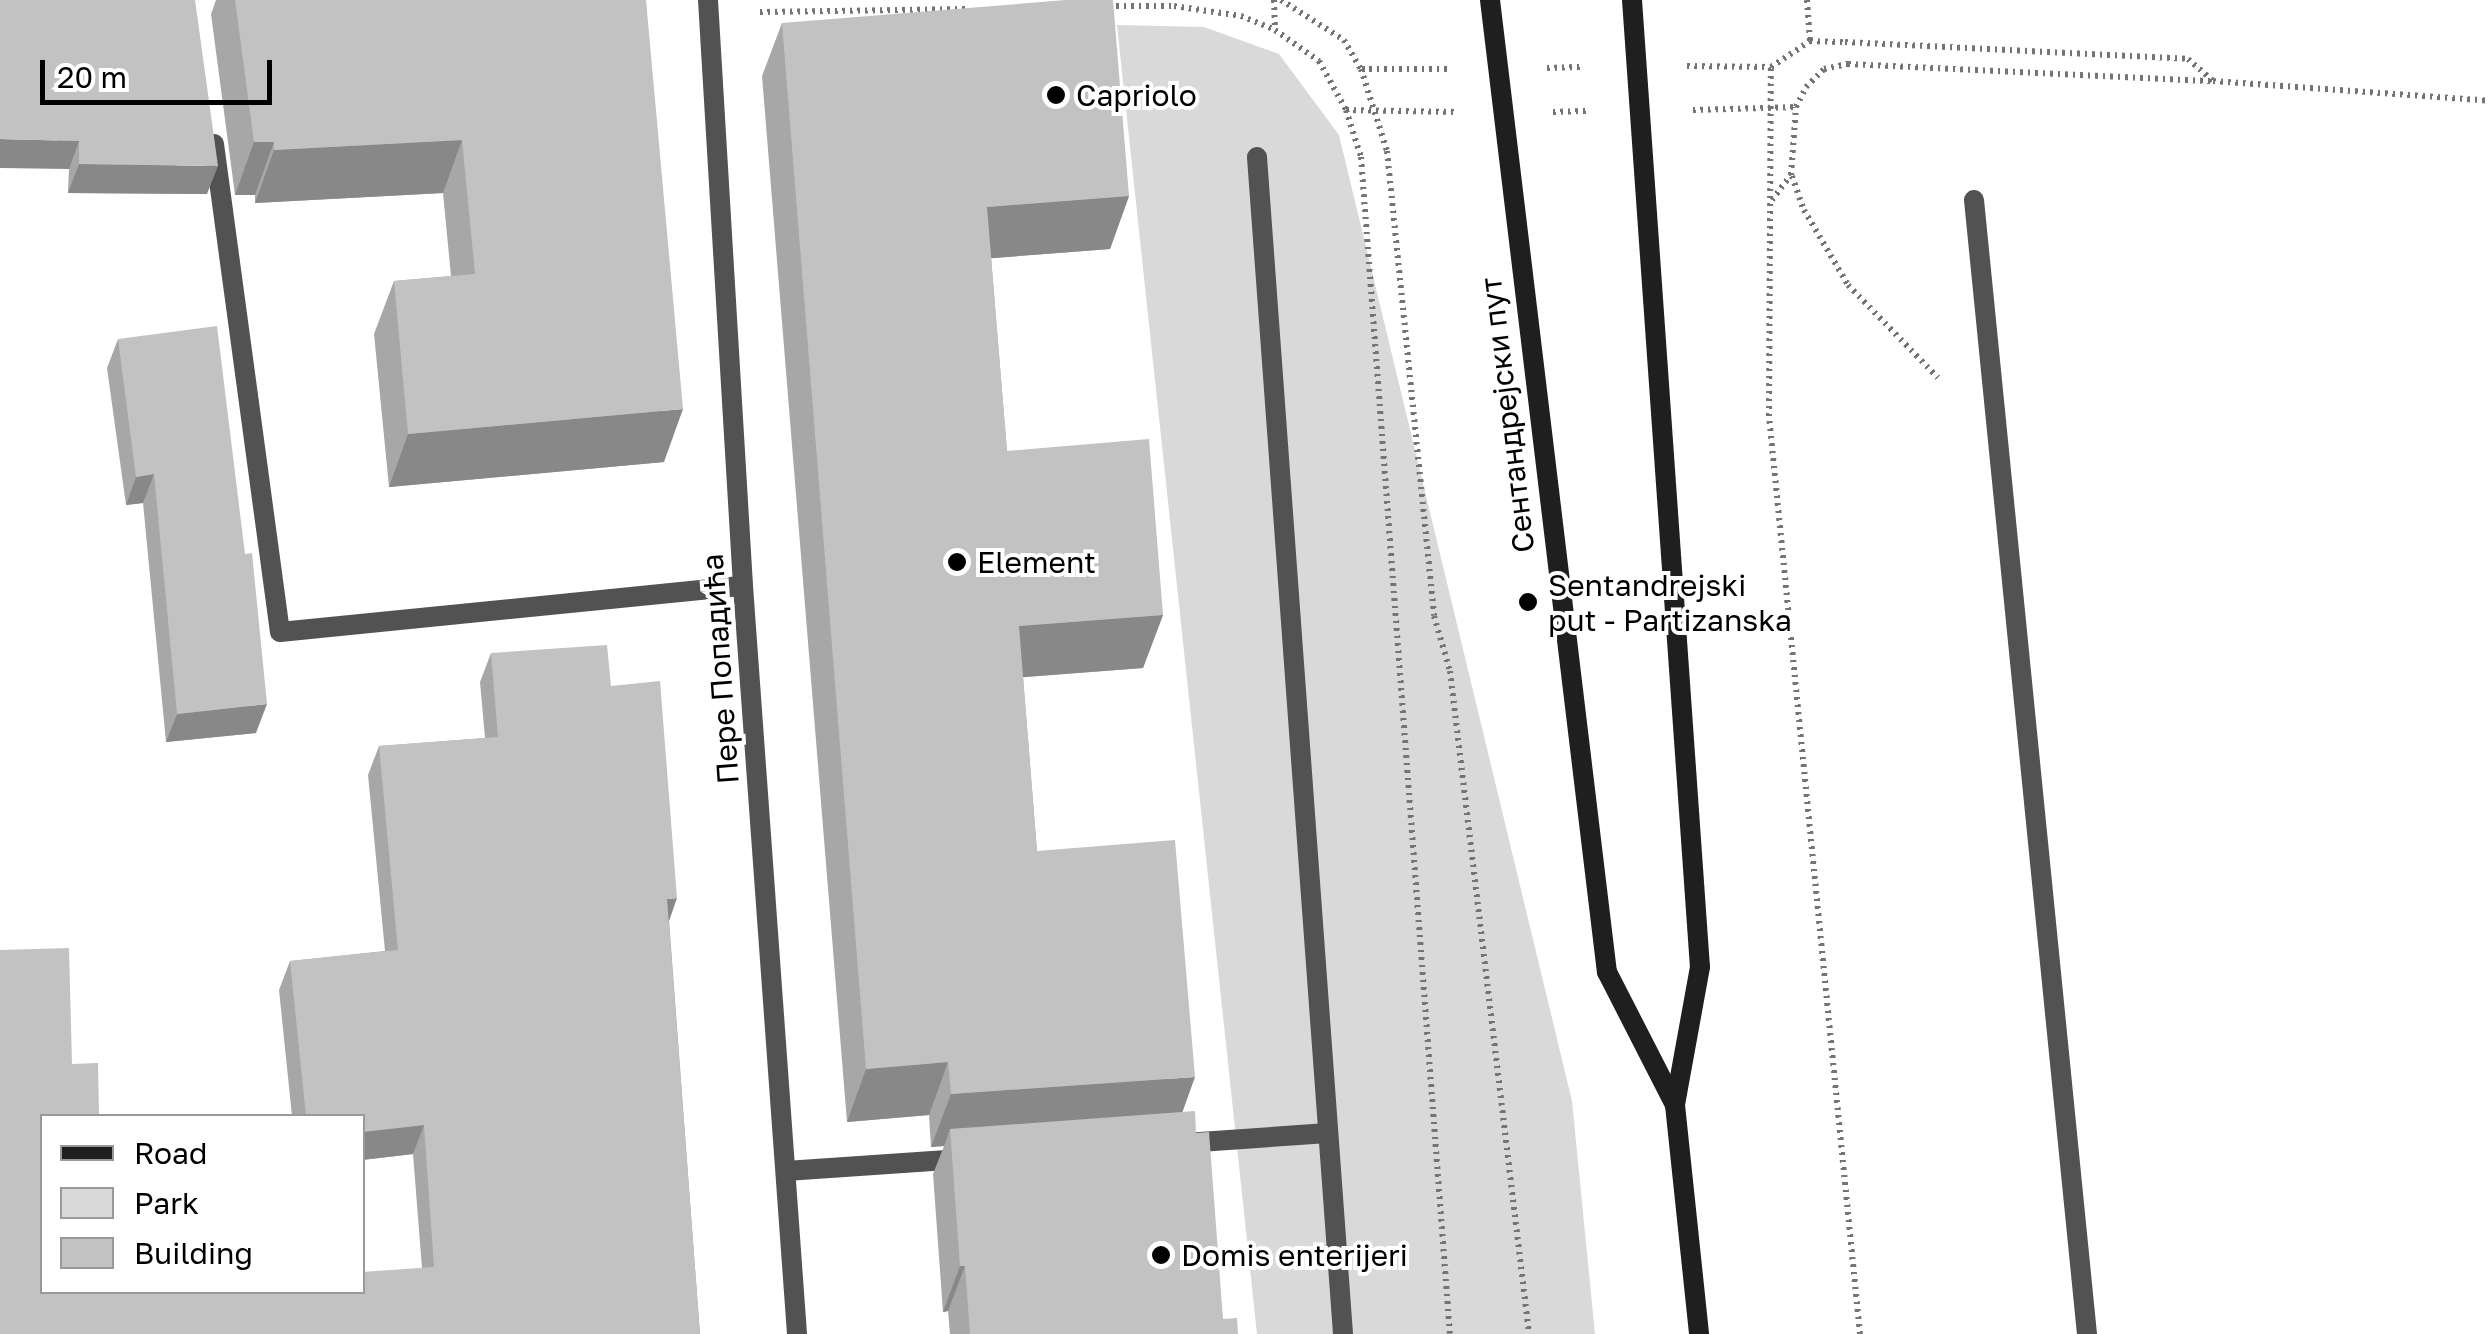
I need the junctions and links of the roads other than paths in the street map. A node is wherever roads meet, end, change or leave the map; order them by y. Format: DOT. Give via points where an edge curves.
graph roads {
  1 [pos="708,0"];
  2 [pos="1490,0"];
  3 [pos="1632,0"];
  4 [pos="210,118"];
  5 [pos="1257,157"];
  6 [pos="1974,200"];
  7 [pos="743,586"];
  8 [pos="1676,1105"];
  9 [pos="1328,1133"];
  10 [pos="1154,1145"];
  11 [pos="980,1158"];
  12 [pos="786,1171"];
  13 [pos="797,1334"];
  14 [pos="1343,1334"];
  15 [pos="1699,1334"];
  16 [pos="2087,1334"];
  1 -- 7 [label="street, Пере Попадића"];
  2 -- 8 [label="main road, Сентандрејски пут" via="1607,972"];
  3 -- 8 [label="main road, Сентандрејски пут" via="1700,967"];
  4 -- 7 [label="street" via="280,632"];
  5 -- 9 [label="street"];
  6 -- 16 [label="street"];
  7 -- 12 [label="street, Пере Попадића"];
  8 -- 15 [label="main road, Сентандрејски пут"];
  9 -- 10 [label="street"];
  9 -- 14 [label="street"];
  11 -- 12 [label="street"];
  12 -- 13 [label="street, Пере Попадића"];
}
